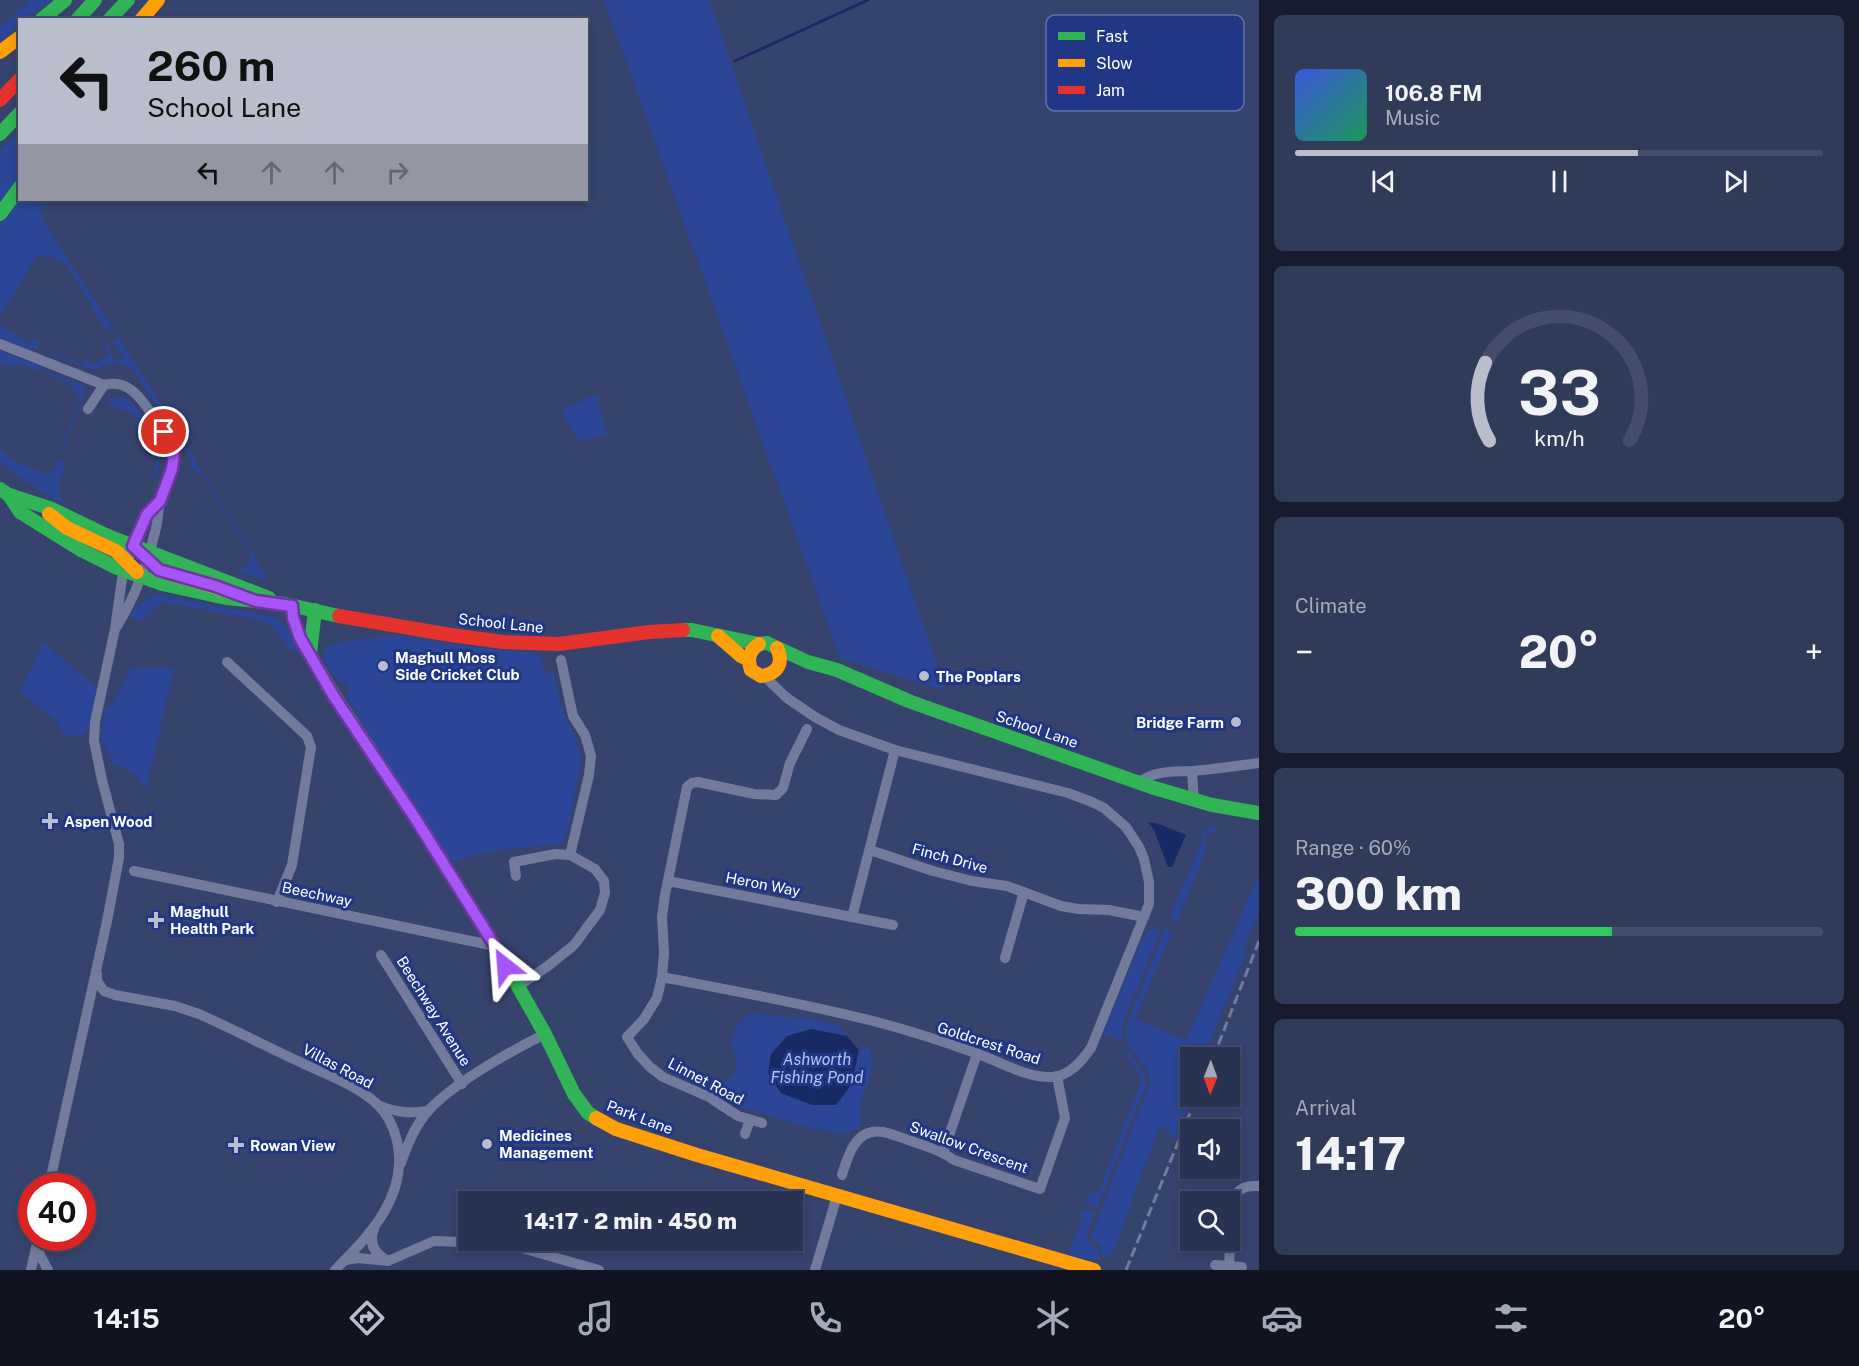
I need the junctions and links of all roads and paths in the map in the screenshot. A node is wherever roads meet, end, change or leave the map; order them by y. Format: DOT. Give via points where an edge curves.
graph roads {
  1 [pos="66,0"];
  2 [pos="95,0"];
  3 [pos="128,0"];
  4 [pos="158,0"];
  5 [pos="44,18"];
  6 [pos="79,18"];
  7 [pos="111,18"];
  8 [pos="143,18"];
  9 [pos="18,38"];
  10 [pos="0,52"];
  11 [pos="18,81"];
  12 [pos="0,100"];
  13 [pos="18,115"];
  14 [pos="0,134"];
  15 [pos="18,190"];
  16 [pos="0,214"];
  17 [pos="0,344"];
  18 [pos="104,385"];
  19 [pos="88,409"];
  20 [pos="4,492"];
  21 [pos="160,501"];
  22 [pos="38,504"];
  23 [pos="133,546"];
  24 [pos="148,555"];
  25 [pos="126,567"];
  26 [pos="141,576"];
  27 [pos="256,601"];
  28 [pos="288,605"];
  29 [pos="315,610"];
  30 [pos="114,633"];
  31 [pos="716,635"];
  32 [pos="759,644"];
  33 [pos="777,648"];
  34 [pos="310,654"];
  35 [pos="748,659"];
  36 [pos="561,660"];
  37 [pos="227,662"];
  38 [pos="808,662"];
  39 [pos="774,671"];
  40 [pos="807,729"];
  41 [pos="895,750"];
  42 [pos="1259,763"];
  43 [pos="1192,771"];
  44 [pos="1139,782"];
  45 [pos="1194,801"];
  46 [pos="1259,813"];
  47 [pos="870,850"];
  48 [pos="570,855"];
  49 [pos="134,871"];
  50 [pos="516,876"];
  51 [pos="668,881"];
  52 [pos="1024,892"];
  53 [pos="277,902"];
  54 [pos="852,917"];
  55 [pos="1144,917"];
  56 [pos="893,925"];
  57 [pos="495,946"];
  58 [pos="381,955"];
  59 [pos="1005,958"];
  60 [pos="97,968"];
  61 [pos="662,977"];
  62 [pos="517,987"];
  63 [pos="104,991"];
  64 [pos="90,998"];
  65 [pos="545,1034"];
  66 [pos="977,1054"];
  67 [pos="1057,1076"];
  68 [pos="462,1084"];
  69 [pos="378,1105"];
  70 [pos="427,1111"];
  71 [pos="750,1120"];
  72 [pos="762,1123"];
  73 [pos="745,1134"];
  74 [pos="943,1152"];
  75 [pos="400,1167"];
  76 [pos="52,1173"];
  77 [pos="842,1175"];
  78 [pos="1259,1186"];
  79 [pos="837,1196"];
  80 [pos="375,1226"];
  81 [pos="36,1251"];
  82 [pos="39,1251"];
  83 [pos="345,1260"];
  84 [pos="388,1261"];
  85 [pos="1215,1265"];
  86 [pos="1229,1266"];
  87 [pos="1242,1268"];
  88 [pos="32,1270"];
  89 [pos="48,1270"];
  90 [pos="335,1270"];
  91 [pos="599,1270"];
  92 [pos="815,1270"];
  93 [pos="1094,1270"];
  1 -- 5 [label="main road"];
  2 -- 6 [label="main road"];
  3 -- 7 [label="main road"];
  4 -- 8 [label="main road"];
  9 -- 10 [label="main road"];
  11 -- 12 [label="main road"];
  13 -- 14 [label="main road"];
  15 -- 16 [label="main road"];
  17 -- 18 [label="street"];
  18 -- 19 [label="street"];
  18 -- 21 [label="street" via="117,383 135,392 171,445 172,469"];
  20 -- 22 [label="main road, School Lane"];
  20 -- 25 [label="main road, School Lane" via="20,512 81,550"];
  21 -- 23 [label="street" via="147,514"];
  21 -- 24 [label="street"];
  22 -- 23 [label="main road, School Lane"];
  22 -- 25 [label="main road, School Lane" via="67,528 116,551"];
  23 -- 24 [label="main road, School Lane"];
  23 -- 25 [label="street"];
  24 -- 26 [label="street"];
  24 -- 27 [label="main road, School Lane" via="159,570"];
  24 -- 28 [label="main road, School Lane"];
  25 -- 26 [label="main road, School Lane"];
  25 -- 30 [label="street"];
  26 -- 27 [label="main road, School Lane" via="226,598"];
  26 -- 30 [label="street"];
  27 -- 28 [label="main road, School Lane"];
  28 -- 29 [label="main road, School Lane"];
  28 -- 34 [label="main road, Park Lane"];
  29 -- 31 [label="main road, School Lane" via="451,635 538,644 569,644 649,632 692,630"];
  29 -- 34 [label="main road"];
  30 -- 60 [label="street" via="94,730 119,858"];
  31 -- 32 [label="main road, School Lane"];
  31 -- 35 [label="main road"];
  32 -- 33 [label="main road, School Lane"];
  32 -- 35 [label="main road"];
  33 -- 38 [label="main road, School Lane"];
  33 -- 39 [label="main road" via="781,658"];
  34 -- 57 [label="main road, Park Lane"];
  35 -- 39 [label="main road" via="756,674"];
  36 -- 48 [label="street" via="573,716 585,735 591,756"];
  37 -- 53 [label="street" via="307,736 311,747 292,865"];
  38 -- 39 [label="main road, School Lane"];
  38 -- 44 [label="main road, School Lane"];
  39 -- 41 [label="street, Goldcrest Road" via="787,698 814,717"];
  40 -- 51 [label="street" via="783,788 776,795 698,782 689,784"];
  41 -- 47 [label="street"];
  41 -- 55 [label="street, Goldcrest Road" via="1068,792 1104,808 1126,827 1144,859 1149,904"];
  42 -- 43 [label="street"];
  43 -- 44 [label="street" via="1162,772"];
  43 -- 45 [label="street"];
  44 -- 45 [label="main road, School Lane"];
  45 -- 46 [label="main road, School Lane"];
  47 -- 52 [label="street, Finch Drive" via="933,871"];
  47 -- 54 [label="street"];
  48 -- 50 [label="street" via="514,862"];
  48 -- 62 [label="street" via="600,874 605,887 602,904 574,945"];
  49 -- 53 [label="street, Beechway"];
  51 -- 54 [label="street, Heron Way"];
  51 -- 61 [label="street" via="662,917"];
  52 -- 55 [label="street, Finch Drive" via="1061,906"];
  52 -- 59 [label="street"];
  53 -- 57 [label="street, Beechway"];
  54 -- 56 [label="street, Heron Way"];
  55 -- 67 [label="street, Goldcrest Road" via="1091,1048 1075,1067"];
  57 -- 62 [label="main road, Park Lane"];
  58 -- 68 [label="street, Beechway Avenue"];
  60 -- 63 [label="street" via="97,981"];
  60 -- 64 [label="street"];
  61 -- 66 [label="street, Goldcrest Road" via="878,1023"];
  61 -- 71 [label="street, Linnet Road" via="657,998 627,1037 638,1054 663,1077"];
  62 -- 65 [label="main road, Park Lane"];
  63 -- 64 [label="street"];
  63 -- 69 [label="street, Villas Road" via="198,1014 349,1086"];
  64 -- 76 [label="street"];
  65 -- 68 [label="street"];
  65 -- 79 [label="main road, Park Lane" via="578,1102 606,1125"];
  66 -- 67 [label="street, Goldcrest Road" via="1016,1070"];
  66 -- 74 [label="street"];
  67 -- 74 [label="street, Swallow Crescent" via="1065,1118 1040,1189 954,1160"];
  68 -- 70 [label="street"];
  69 -- 70 [label="street" via="401,1112"];
  69 -- 75 [label="street, Villas Road" via="395,1133"];
  70 -- 75 [label="street"];
  71 -- 72 [label="street, Linnet Road"];
  71 -- 73 [label="street, Linnet Road"];
  74 -- 77 [label="street, Swallow Crescent" via="876,1132 845,1148"];
  75 -- 80 [label="street, Villas Road" via="392,1197"];
  78 -- 86 [label="street" via="1246,1186 1234,1200"];
  79 -- 92 [label="street"];
  79 -- 93 [label="main road, Park Lane"];
  80 -- 83 [label="street, Villas Road"];
  80 -- 84 [label="street" via="373,1248"];
  81 -- 88 [label="street"];
  82 -- 89 [label="street"];
  83 -- 84 [label="street"];
  83 -- 90 [label="street, Villas Road"];
  84 -- 91 [label="street" via="434,1241 508,1244"];
  85 -- 86 [label="street"];
  86 -- 87 [label="street"];
}
